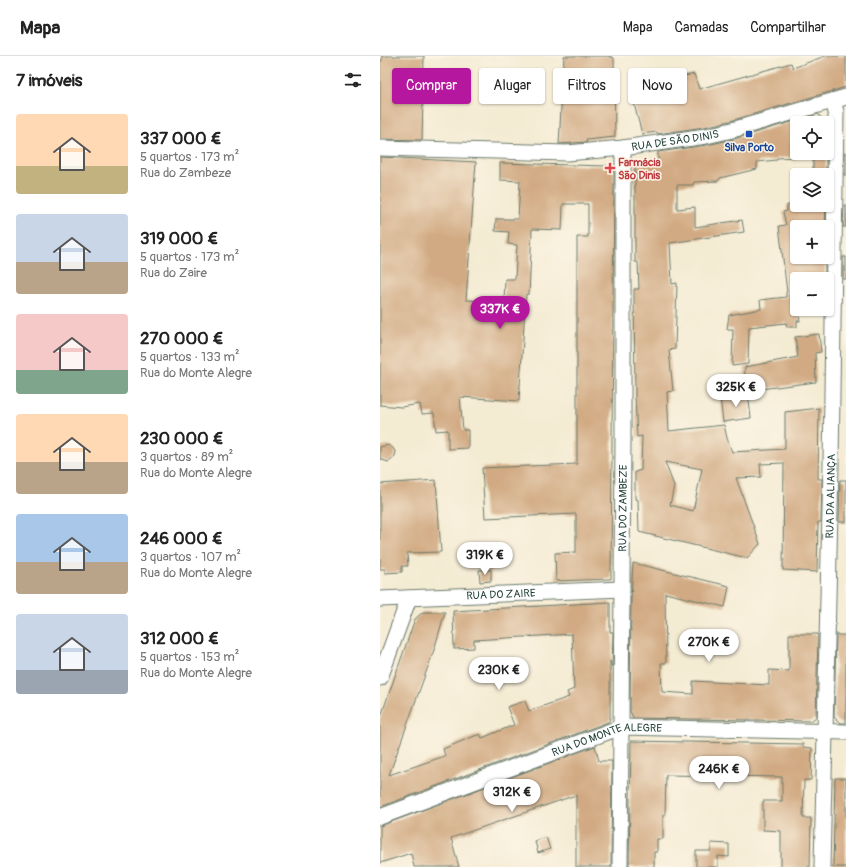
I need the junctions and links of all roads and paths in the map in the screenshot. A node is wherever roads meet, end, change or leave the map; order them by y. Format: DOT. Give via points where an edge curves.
graph roads {
  1 [pos="840,99"];
  2 [pos="380,148"];
  3 [pos="623,148"];
  4 [pos="622,589"];
  5 [pos="408,598"];
  6 [pos="380,599"];
  7 [pos="380,678"];
  8 [pos="621,727"];
  9 [pos="826,731"];
  10 [pos="846,732"];
  11 [pos="380,817"];
  12 [pos="620,867"];
  13 [pos="822,867"];
  1 -- 3 [label="street, RUA DE SÃO DINIS" via="706,136"];
  1 -- 9 [label="street, RUA DA ALIANÇA" via="836,112"];
  2 -- 3 [label="street, RUA DE SÃO DINIS" via="566,153"];
  3 -- 4 [label="street, RUA DO ZAMBEZE"];
  4 -- 5 [label="street, RUA DO ZAIRE"];
  4 -- 8 [label="street, RUA DO ZAMBEZE"];
  5 -- 6 [label="street, RUA DO ZAIRE"];
  5 -- 7 [label="street"];
  8 -- 9 [label="street, RUA DO MONTE ALEGRE"];
  8 -- 11 [label="street, RUA DO MONTE ALEGRE"];
  8 -- 12 [label="street, RUA DO ZAMBEZE"];
  9 -- 10 [label="street, RUA DO MONTE ALEGRE"];
  9 -- 13 [label="street, RUA DA ALIANÇA"];
}
